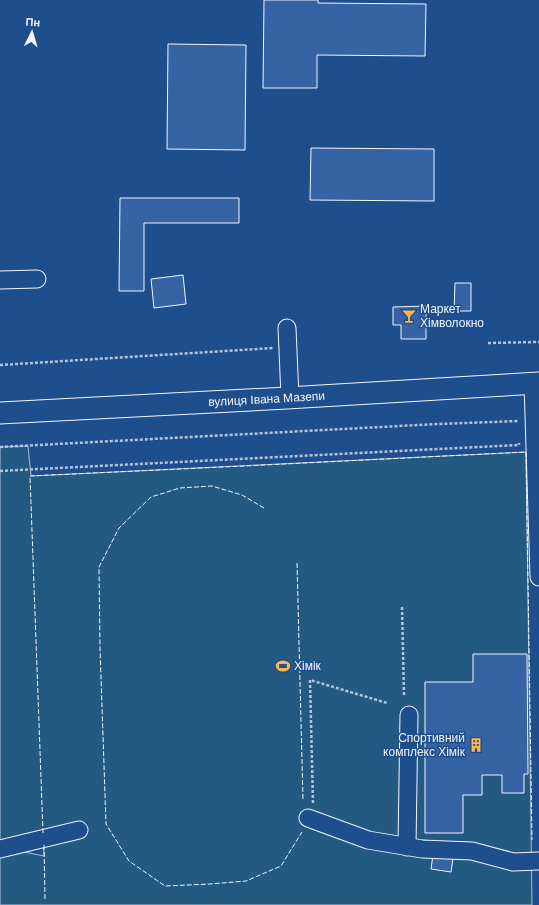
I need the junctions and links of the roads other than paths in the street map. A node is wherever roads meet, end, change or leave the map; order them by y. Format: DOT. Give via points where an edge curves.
graph roads {
  1 [pos="37,279"];
  2 [pos="0,280"];
  3 [pos="287,328"];
  4 [pos="536,383"];
  5 [pos="290,397"];
  6 [pos="0,413"];
  7 [pos="539,577"];
  8 [pos="409,715"];
  9 [pos="310,819"];
  10 [pos="79,830"];
  11 [pos="407,847"];
  12 [pos="0,850"];
  13 [pos="539,861"];
  1 -- 2 [label="lane"];
  3 -- 5 [label="lane"];
  4 -- 5 [label="main road, вулиця Івана Мазепи"];
  4 -- 7 [label="lane, вулиця Івана Мазепи"];
  5 -- 6 [label="main road, вулиця Івана Мазепи"];
  8 -- 11 [label="lane"];
  9 -- 11 [label="lane" via="368,840"];
  10 -- 12 [label="lane"];
  11 -- 13 [label="lane" via="472,851 513,862"];
}
